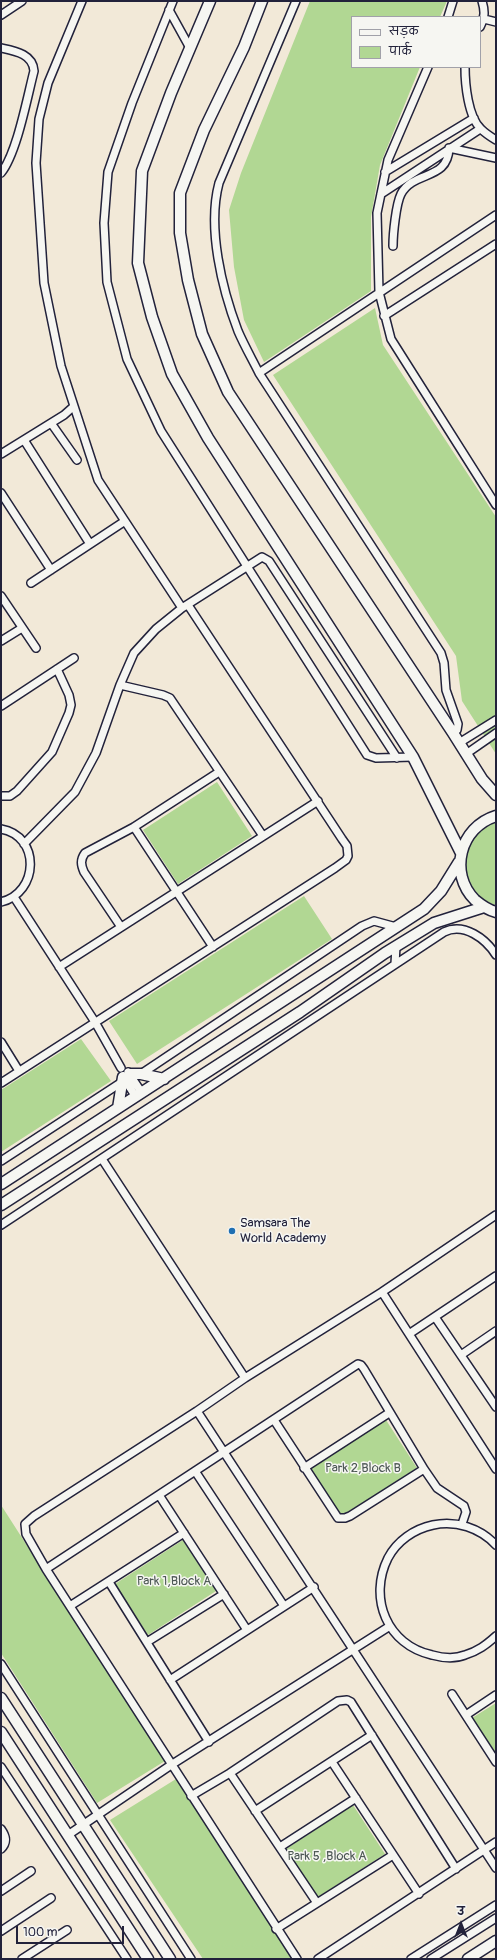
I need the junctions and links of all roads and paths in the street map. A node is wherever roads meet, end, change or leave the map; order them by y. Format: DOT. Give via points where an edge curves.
graph roads {
  1 [pos="22,1"];
  2 [pos="82,1"];
  3 [pos="173,1"];
  4 [pos="210,1"];
  5 [pos="262,1"];
  6 [pos="296,1"];
  7 [pos="453,1"];
  8 [pos="482,1"];
  9 [pos="487,1"];
  10 [pos="485,9"];
  11 [pos="170,10"];
  12 [pos="1,15"];
  13 [pos="448,16"];
  14 [pos="484,20"];
  15 [pos="496,22"];
  16 [pos="481,25"];
  17 [pos="1,48"];
  18 [pos="190,48"];
  19 [pos="428,68"];
  20 [pos="465,68"];
  21 [pos="474,118"];
  22 [pos="480,129"];
  23 [pos="496,140"];
  24 [pos="449,148"];
  25 [pos="496,158"];
  26 [pos="385,172"];
  27 [pos="1,173"];
  28 [pos="381,194"];
  29 [pos="496,215"];
  30 [pos="496,244"];
  31 [pos="393,246"];
  32 [pos="378,292"];
  33 [pos="384,316"];
  34 [pos="258,373"];
  35 [pos="73,407"];
  36 [pos="51,423"];
  37 [pos="24,440"];
  38 [pos="1,454"];
  39 [pos="77,460"];
  40 [pos="1,493"];
  41 [pos="496,505"];
  42 [pos="125,521"];
  43 [pos="90,544"];
  44 [pos="246,566"];
  45 [pos="50,570"];
  46 [pos="31,583"];
  47 [pos="1,596"];
  48 [pos="185,607"];
  49 [pos="22,628"];
  50 [pos="1,641"];
  51 [pos="36,648"];
  52 [pos="74,658"];
  53 [pos="57,669"];
  54 [pos="120,685"];
  55 [pos="1,706"];
  56 [pos="496,720"];
  57 [pos="453,733"];
  58 [pos="496,734"];
  59 [pos="459,743"];
  60 [pos="466,754"];
  61 [pos="413,757"];
  62 [pos="397,758"];
  63 [pos="219,772"];
  64 [pos="496,795"];
  65 [pos="1,796"];
  66 [pos="318,801"];
  67 [pos="496,816"];
  68 [pos="134,827"];
  69 [pos="1,829"];
  70 [pos="263,836"];
  71 [pos="24,844"];
  72 [pos="460,857"];
  73 [pos="177,892"];
  74 [pos="14,897"];
  75 [pos="1,902"];
  76 [pos="492,911"];
  77 [pos="121,927"];
  78 [pos="396,927"];
  79 [pos="396,946"];
  80 [pos="213,947"];
  81 [pos="496,956"];
  82 [pos="395,964"];
  83 [pos="59,967"];
  84 [pos="95,1022"];
  85 [pos="1,1042"];
  86 [pos="19,1071"];
  87 [pos="141,1074"];
  88 [pos="124,1075"];
  89 [pos="164,1079"];
  90 [pos="1,1083"];
  91 [pos="139,1095"];
  92 [pos="118,1108"];
  93 [pos="102,1159"];
  94 [pos="1,1161"];
  95 [pos="1,1184"];
  96 [pos="1,1205"];
  97 [pos="496,1215"];
  98 [pos="1,1225"];
  99 [pos="496,1276"];
  100 [pos="382,1292"];
  101 [pos="435,1317"];
  102 [pos="496,1332"];
  103 [pos="409,1334"];
  104 [pos="461,1355"];
  105 [pos="245,1378"];
  106 [pos="496,1406"];
  107 [pos="198,1411"];
  108 [pos="389,1413"];
  109 [pos="274,1420"];
  110 [pos="225,1452"];
  111 [pos="304,1468"];
  112 [pos="424,1469"];
  113 [pos="496,1469"];
  114 [pos="195,1471"];
  115 [pos="159,1495"];
  116 [pos="462,1524"];
  117 [pos="184,1533"];
  118 [pos="496,1545"];
  119 [pos="46,1569"];
  120 [pos="109,1582"];
  121 [pos="314,1587"];
  122 [pos="224,1594"];
  123 [pos="70,1606"];
  124 [pos="284,1606"];
  125 [pos="390,1626"];
  126 [pos="247,1630"];
  127 [pos="496,1636"];
  128 [pos="146,1642"];
  129 [pos="354,1649"];
  130 [pos="1,1664"];
  131 [pos="170,1680"];
  132 [pos="452,1694"];
  133 [pos="496,1695"];
  134 [pos="1,1698"];
  135 [pos="466,1715"];
  136 [pos="1,1732"];
  137 [pos="372,1735"];
  138 [pos="209,1742"];
  139 [pos="332,1762"];
  140 [pos="496,1762"];
  141 [pos="171,1765"];
  142 [pos="1,1767"];
  143 [pos="230,1773"];
  144 [pos="191,1796"];
  145 [pos="356,1798"];
  146 [pos="255,1811"];
  147 [pos="98,1815"];
  148 [pos="83,1825"];
  149 [pos="1,1829"];
  150 [pos="68,1835"];
  151 [pos="496,1842"];
  152 [pos="280,1847"];
  153 [pos="1,1849"];
  154 [pos="484,1850"];
  155 [pos="393,1855"];
  156 [pos="496,1868"];
  157 [pos="456,1869"];
  158 [pos="31,1871"];
  159 [pos="1,1891"];
  160 [pos="419,1894"];
  161 [pos="51,1898"];
  162 [pos="318,1903"];
  163 [pos="496,1905"];
  164 [pos="496,1918"];
  165 [pos="276,1928"];
  166 [pos="67,1930"];
  167 [pos="1,1931"];
  168 [pos="496,1941"];
  169 [pos="22,1959"];
  170 [pos="127,1959"];
  171 [pos="148,1959"];
  172 [pos="170,1959"];
  173 [pos="191,1959"];
  174 [pos="297,1959"];
  175 [pos="318,1959"];
  176 [pos="411,1959"];
  177 [pos="431,1959"];
  178 [pos="468,1959"];
  1 -- 12 [label="street"];
  2 -- 35 [label="street" via="48,83 39,119 36,163 44,283 59,358"];
  3 -- 11 [label="street"];
  4 -- 18 [label="main road"];
  5 -- 57 [label="main road" via="244,47 204,130 181,189 180,233 202,334 228,392"];
  6 -- 34 [label="street" via="219,183 214,214 221,271 238,332"];
  7 -- 13 [label="street"];
  8 -- 10 [label="street"];
  9 -- 10 [label="street"];
  10 -- 14 [label="street"];
  11 -- 18 [label="street"];
  11 -- 44 [label="street" via="132,103 108,172 104,222 107,282 127,359 161,432"];
  14 -- 15 [label="street"];
  14 -- 16 [label="street"];
  17 -- 27 [label="street" via="27,56 34,64 34,71 14,144"];
  18 -- 61 [label="main road" via="162,113 142,171 138,263 152,317 172,374 208,438"];
  19 -- 26 [label="street"];
  20 -- 21 [label="street" via="466,93"];
  21 -- 22 [label="street"];
  21 -- 26 [label="street"];
  22 -- 23 [label="street"];
  22 -- 24 [label="street"];
  24 -- 25 [label="street"];
  24 -- 28 [label="street"];
  24 -- 31 [label="street" via="449,158 443,167 411,182 401,194"];
  26 -- 28 [label="street"];
  28 -- 32 [label="street" via="377,213"];
  29 -- 32 [label="street"];
  30 -- 33 [label="street"];
  32 -- 33 [label="street"];
  32 -- 34 [label="street"];
  33 -- 41 [label="street" via="391,339"];
  34 -- 57 [label="street" via="441,653 446,690 458,724 457,730"];
  35 -- 36 [label="street"];
  35 -- 42 [label="street" via="98,480"];
  36 -- 37 [label="street"];
  36 -- 39 [label="street"];
  37 -- 38 [label="street"];
  37 -- 43 [label="street"];
  40 -- 45 [label="street"];
  42 -- 43 [label="street"];
  42 -- 48 [label="street"];
  43 -- 45 [label="street"];
  44 -- 48 [label="street"];
  44 -- 62 [label="street" via="367,754 376,758"];
  44 -- 62 [label="street" via="262,557 270,561"];
  45 -- 46 [label="street"];
  47 -- 49 [label="street"];
  48 -- 54 [label="street" via="156,629 134,653"];
  48 -- 66 [label="street"];
  49 -- 50 [label="street"];
  49 -- 51 [label="street"];
  52 -- 53 [label="street"];
  53 -- 55 [label="street"];
  53 -- 65 [label="street" via="71,705 52,752 17,791 10,796"];
  54 -- 63 [label="street" via="167,696"];
  54 -- 71 [label="street" via="96,753 75,792"];
  56 -- 59 [label="street"];
  57 -- 59 [label="main road"];
  58 -- 60 [label="street"];
  59 -- 60 [label="main road"];
  60 -- 64 [label="main road"];
  61 -- 62 [label="street"];
  61 -- 72 [label="main road"];
  63 -- 68 [label="street"];
  63 -- 70 [label="street"];
  66 -- 70 [label="street"];
  66 -- 80 [label="street" via="347,846 346,860"];
  67 -- 72 [label="main road" via="488,818 472,830"];
  68 -- 73 [label="street"];
  68 -- 77 [label="street" via="85,854 81,862 84,872"];
  69 -- 71 [label="street" via="16,835"];
  70 -- 73 [label="street"];
  71 -- 74 [label="street" via="31,867 29,879"];
  72 -- 76 [label="main road" via="460,874 465,887 470,895"];
  72 -- 78 [label="main road" via="441,891 424,909"];
  73 -- 77 [label="street"];
  73 -- 80 [label="street"];
  74 -- 75 [label="street"];
  74 -- 83 [label="street"];
  76 -- 79 [label="main road" via="434,923"];
  77 -- 83 [label="street"];
  78 -- 87 [label="street" via="374,921 362,926"];
  78 -- 89 [label="main road"];
  79 -- 82 [label="street"];
  79 -- 96 [label="main road" via="300,1012"];
  80 -- 84 [label="street"];
  81 -- 82 [label="street" via="489,945 470,932 450,929"];
  82 -- 93 [label="street"];
  83 -- 84 [label="street"];
  84 -- 86 [label="street"];
  84 -- 88 [label="street"];
  85 -- 86 [label="street"];
  86 -- 90 [label="street"];
  87 -- 88 [label="main road"];
  87 -- 89 [label="main road"];
  88 -- 91 [label="street"];
  88 -- 92 [label="main road"];
  88 -- 94 [label="street"];
  89 -- 91 [label="main road"];
  91 -- 92 [label="main road"];
  92 -- 95 [label="main road"];
  93 -- 98 [label="street"];
  93 -- 105 [label="street"];
  97 -- 100 [label="street"];
  99 -- 101 [label="street"];
  100 -- 103 [label="street"];
  100 -- 105 [label="street"];
  101 -- 103 [label="street"];
  101 -- 104 [label="street"];
  102 -- 104 [label="street"];
  103 -- 113 [label="street"];
  104 -- 106 [label="street"];
  105 -- 107 [label="street"];
  107 -- 110 [label="street"];
  107 -- 119 [label="street" via="25,1524 26,1534"];
  108 -- 109 [label="street" via="362,1365 358,1364"];
  108 -- 111 [label="street"];
  108 -- 112 [label="street"];
  109 -- 110 [label="street"];
  109 -- 111 [label="street"];
  110 -- 114 [label="street"];
  110 -- 121 [label="street"];
  111 -- 112 [label="street" via="335,1516 341,1519 350,1516"];
  112 -- 116 [label="street" via="441,1491 464,1506 466,1512"];
  114 -- 115 [label="street"];
  114 -- 124 [label="street"];
  115 -- 117 [label="street"];
  115 -- 119 [label="street"];
  116 -- 118 [label="street" via="486,1535"];
  116 -- 125 [label="street" via="442,1523 422,1528 405,1537 392,1552 383,1569 379,1589 382,1608"];
  117 -- 120 [label="street"];
  117 -- 122 [label="street"];
  119 -- 123 [label="street"];
  120 -- 123 [label="street"];
  120 -- 128 [label="street"];
  121 -- 124 [label="street"];
  121 -- 129 [label="street"];
  122 -- 126 [label="street"];
  122 -- 128 [label="street"];
  123 -- 141 [label="street"];
  124 -- 126 [label="street"];
  125 -- 127 [label="street" via="404,1642 422,1653 443,1658 464,1656 483,1647"];
  125 -- 129 [label="street"];
  126 -- 131 [label="street"];
  128 -- 131 [label="street"];
  129 -- 138 [label="street"];
  129 -- 154 [label="street"];
  130 -- 147 [label="street"];
  131 -- 138 [label="street"];
  132 -- 135 [label="street"];
  133 -- 135 [label="street"];
  134 -- 148 [label="main road"];
  135 -- 140 [label="street"];
  136 -- 150 [label="main road"];
  137 -- 139 [label="street"];
  137 -- 143 [label="street" via="351,1702 338,1701"];
  137 -- 157 [label="street"];
  138 -- 141 [label="street"];
  139 -- 145 [label="street"];
  139 -- 146 [label="street"];
  141 -- 144 [label="street"];
  141 -- 147 [label="street"];
  142 -- 170 [label="street"];
  143 -- 144 [label="street"];
  143 -- 146 [label="street"];
  144 -- 165 [label="street"];
  145 -- 152 [label="street"];
  145 -- 155 [label="street"];
  146 -- 152 [label="street"];
  147 -- 148 [label="street"];
  147 -- 173 [label="street"];
  148 -- 150 [label="street"];
  148 -- 172 [label="main road"];
  149 -- 153 [label="street" via="6,1840"];
  150 -- 171 [label="main road"];
  151 -- 154 [label="street"];
  152 -- 162 [label="street"];
  154 -- 156 [label="street"];
  154 -- 157 [label="street"];
  155 -- 160 [label="street"];
  155 -- 162 [label="street"];
  157 -- 160 [label="street"];
  158 -- 159 [label="street"];
  160 -- 175 [label="street"];
  161 -- 167 [label="street"];
  162 -- 165 [label="street"];
  163 -- 176 [label="street"];
  164 -- 177 [label="street"];
  165 -- 174 [label="street"];
  166 -- 169 [label="street"];
  168 -- 178 [label="main road"];
}
